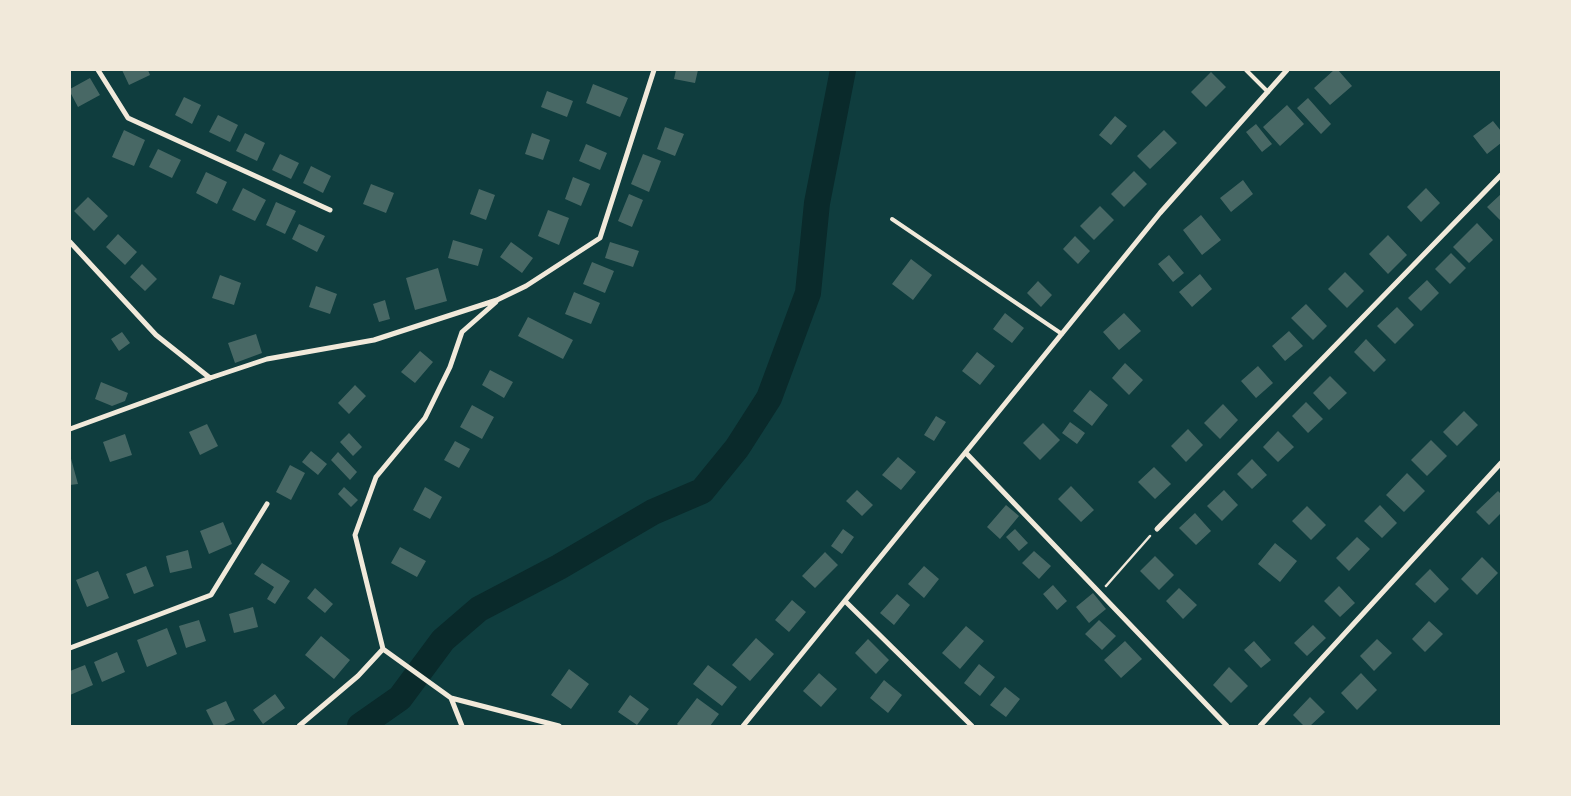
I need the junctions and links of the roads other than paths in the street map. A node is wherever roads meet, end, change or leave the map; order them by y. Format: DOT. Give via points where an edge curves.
graph roads {
  1 [pos="98,70"];
  2 [pos="654,70"];
  3 [pos="1246,70"];
  4 [pos="1287,70"];
  5 [pos="1268,92"];
  6 [pos="1501,175"];
  7 [pos="330,210"];
  8 [pos="892,220"];
  9 [pos="70,242"];
  10 [pos="497,300"];
  11 [pos="1062,334"];
  12 [pos="210,378"];
  13 [pos="70,429"];
  14 [pos="966,453"];
  15 [pos="1501,463"];
  16 [pos="267,504"];
  17 [pos="1156,529"];
  18 [pos="845,601"];
  19 [pos="70,648"];
  20 [pos="383,649"];
  21 [pos="451,698"];
  22 [pos="299,726"];
  23 [pos="462,726"];
  24 [pos="559,726"];
  25 [pos="743,726"];
  26 [pos="972,726"];
  27 [pos="1227,726"];
  28 [pos="1260,726"];
  1 -- 7 [label="street" via="128,118"];
  2 -- 10 [label="street" via="600,238 526,286"];
  3 -- 5 [label="lane"];
  4 -- 5 [label="street"];
  5 -- 11 [label="street" via="1160,213"];
  6 -- 17 [label="street"];
  8 -- 11 [label="lane"];
  9 -- 12 [label="street" via="156,335"];
  10 -- 12 [label="street" via="374,340 267,359"];
  10 -- 20 [label="street" via="462,332 450,367 425,418 376,477 355,535"];
  11 -- 14 [label="street"];
  12 -- 13 [label="street"];
  14 -- 18 [label="street"];
  14 -- 27 [label="street"];
  15 -- 28 [label="street"];
  16 -- 19 [label="street" via="211,595"];
  18 -- 25 [label="street"];
  18 -- 26 [label="street"];
  20 -- 21 [label="street"];
  20 -- 22 [label="street" via="358,676"];
  21 -- 23 [label="street"];
  21 -- 24 [label="street"];
}
